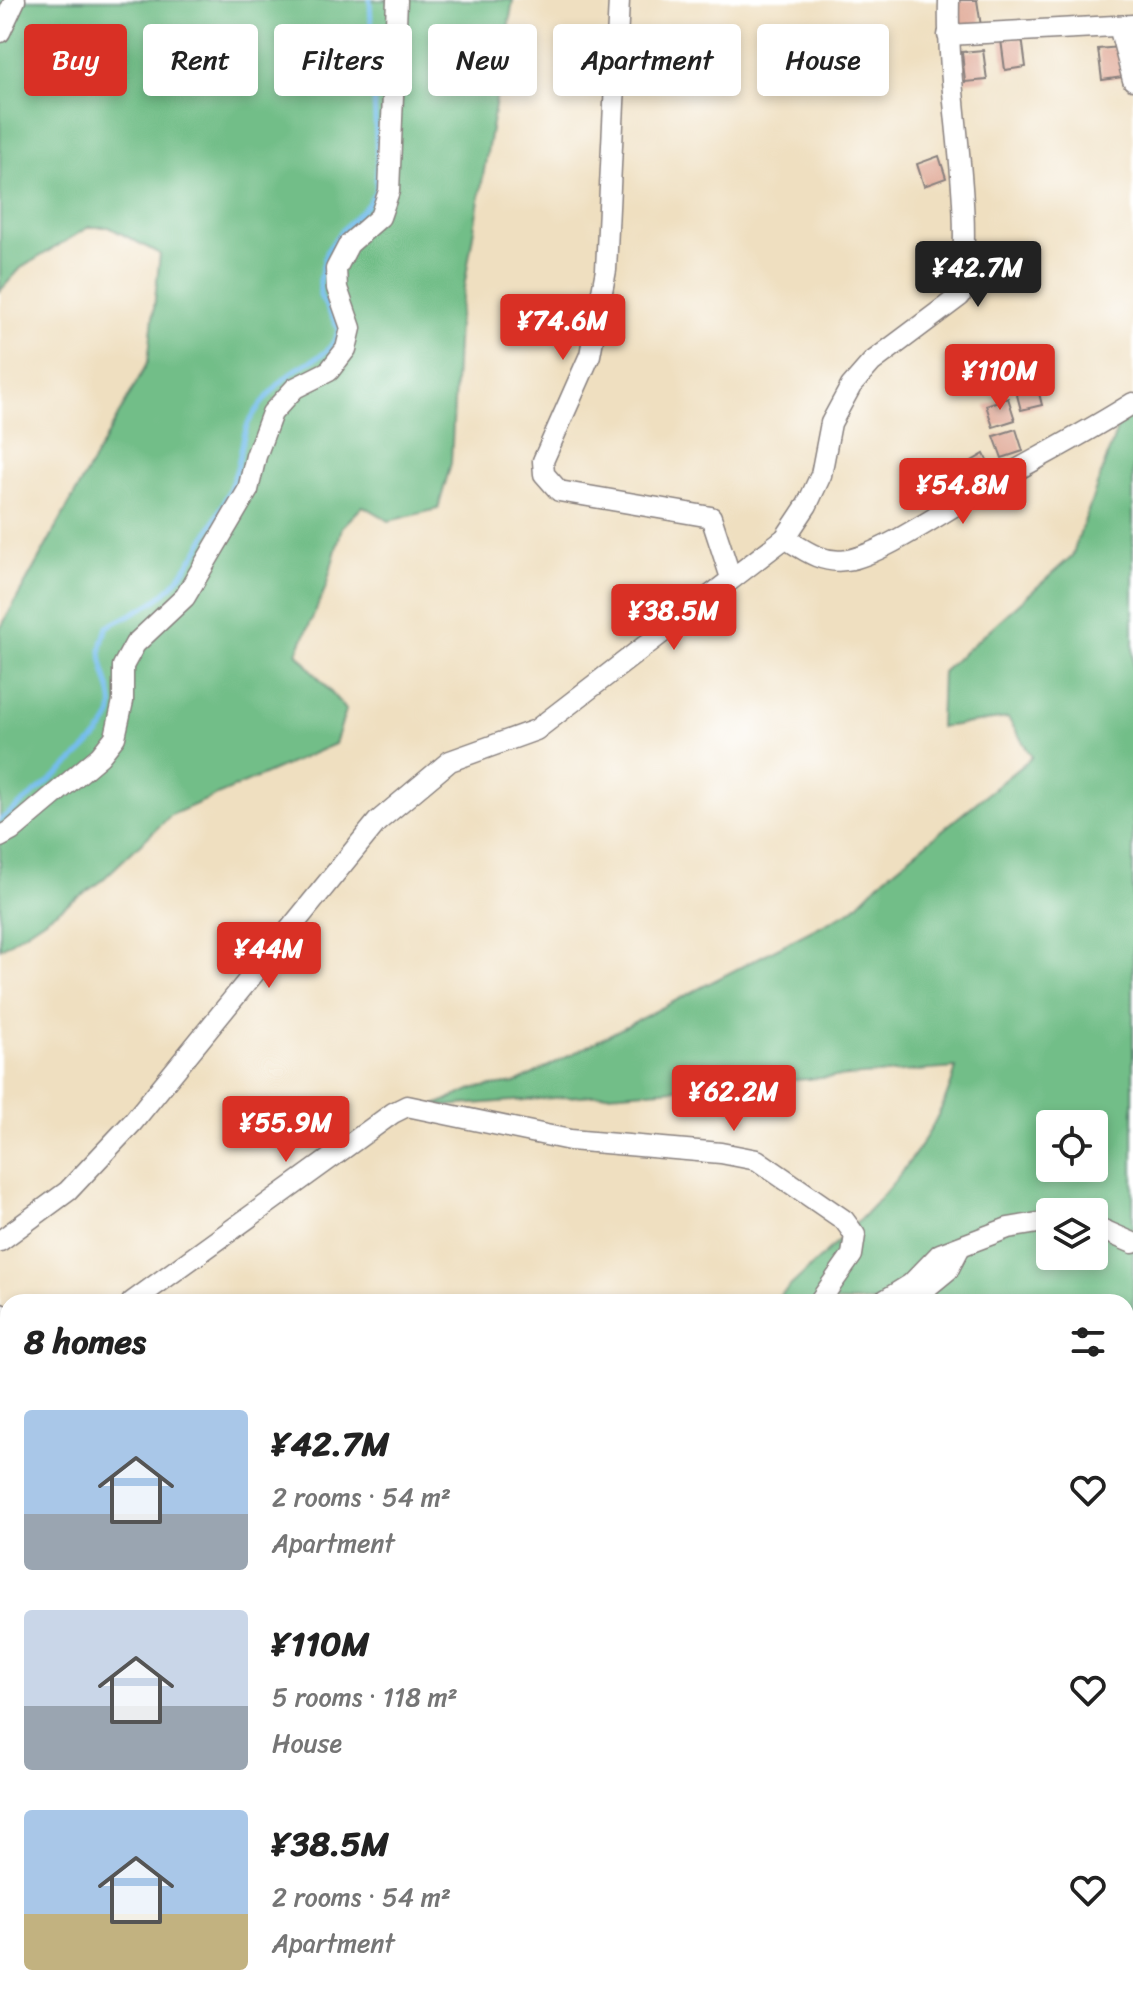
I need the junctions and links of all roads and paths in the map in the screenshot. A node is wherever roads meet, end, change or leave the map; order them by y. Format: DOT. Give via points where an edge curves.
graph roads {
  1 [pos="15,0"];
  2 [pos="397,0"];
  3 [pos="619,0"];
  4 [pos="949,0"];
  5 [pos="1126,26"];
  6 [pos="0,32"];
  7 [pos="948,35"];
  8 [pos="1133,80"];
  9 [pos="1133,403"];
  10 [pos="785,538"];
  11 [pos="731,578"];
  12 [pos="0,837"];
  13 [pos="1036,1223"];
  14 [pos="1108,1232"];
  15 [pos="0,1241"];
  16 [pos="1133,1243"];
  17 [pos="960,1247"];
  18 [pos="143,1294"];
  19 [pos="825,1294"];
  20 [pos="895,1294"];
  21 [pos="919,1294"];
  1 -- 6 [label="street"];
  2 -- 12 [label="street" via="389,191 380,217 349,244 336,269 351,328 346,349 329,371 295,388 272,413 248,490 201,570 185,597 135,644 123,666 115,737 100,756"];
  3 -- 11 [label="street" via="606,270 590,355 543,461 544,474 559,491 711,517"];
  4 -- 7 [label="street"];
  5 -- 7 [label="street"];
  5 -- 8 [label="street"];
  7 -- 10 [label="street" via="965,242 960,296 872,362 851,386 831,423 821,475"];
  9 -- 10 [label="street" via="886,545 847,560 820,559"];
  10 -- 11 [label="street"];
  11 -- 15 [label="street" via="536,730 450,761 377,822 133,1122 68,1191"];
  13 -- 17 [label="street"];
  14 -- 16 [label="street"];
  17 -- 20 [label="street" via="940,1254"];
  17 -- 21 [label="street" via="948,1270"];
  18 -- 19 [label="street" via="407,1106 570,1140 757,1160 844,1220 855,1235 852,1255"];
}
